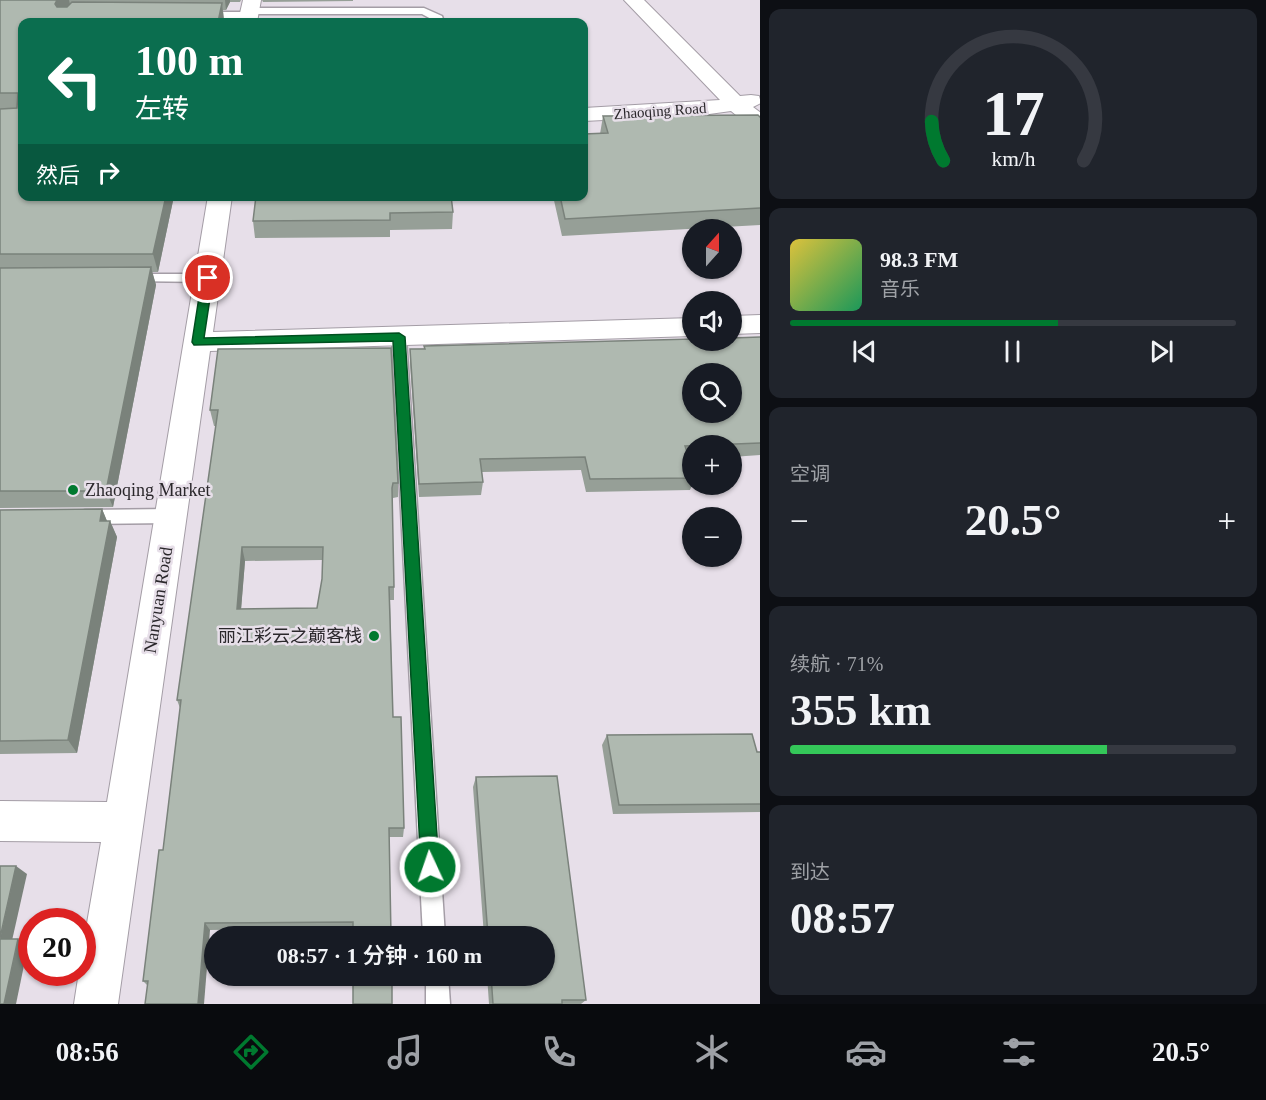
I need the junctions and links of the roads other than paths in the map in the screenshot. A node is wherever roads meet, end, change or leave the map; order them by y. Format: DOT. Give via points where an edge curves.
graph roads {
  1 [pos="633,0"];
  2 [pos="250,12"];
  3 [pos="190,15"];
  4 [pos="438,18"];
  5 [pos="760,100"];
  6 [pos="735,103"];
  7 [pos="588,115"];
  8 [pos="760,124"];
  9 [pos="219,201"];
  10 [pos="115,278"];
  11 [pos="208,278"];
  12 [pos="760,324"];
  13 [pos="742,325"];
  14 [pos="682,327"];
  15 [pos="399,337"];
  16 [pos="198,342"];
  17 [pos="171,516"];
  18 [pos="69,517"];
  19 [pos="0,821"];
  20 [pos="124,822"];
  21 [pos="433,926"];
  22 [pos="437,986"];
  23 [pos="96,1004"];
  24 [pos="438,1004"];
  1 -- 6 [label="street"];
  2 -- 3 [label="lane"];
  2 -- 4 [label="lane" via="423,11"];
  5 -- 6 [label="street, Zhaoqing Road"];
  6 -- 7 [label="street, Zhaoqing Road" via="702,109"];
  6 -- 8 [label="street"];
  9 -- 11 [label="street, Nanyuan Road"];
  10 -- 11 [label="lane"];
  11 -- 16 [label="street, Nanyuan Road"];
  12 -- 13 [label="street"];
  14 -- 15 [label="street"];
  15 -- 16 [label="street"];
  15 -- 21 [label="lane"];
  16 -- 17 [label="street, Nanyuan Road"];
  17 -- 18 [label="lane"];
  17 -- 20 [label="street, Nanyuan Road"];
  19 -- 20 [label="street"];
  20 -- 23 [label="street, Nanyuan Road"];
  22 -- 24 [label="lane"];
}
